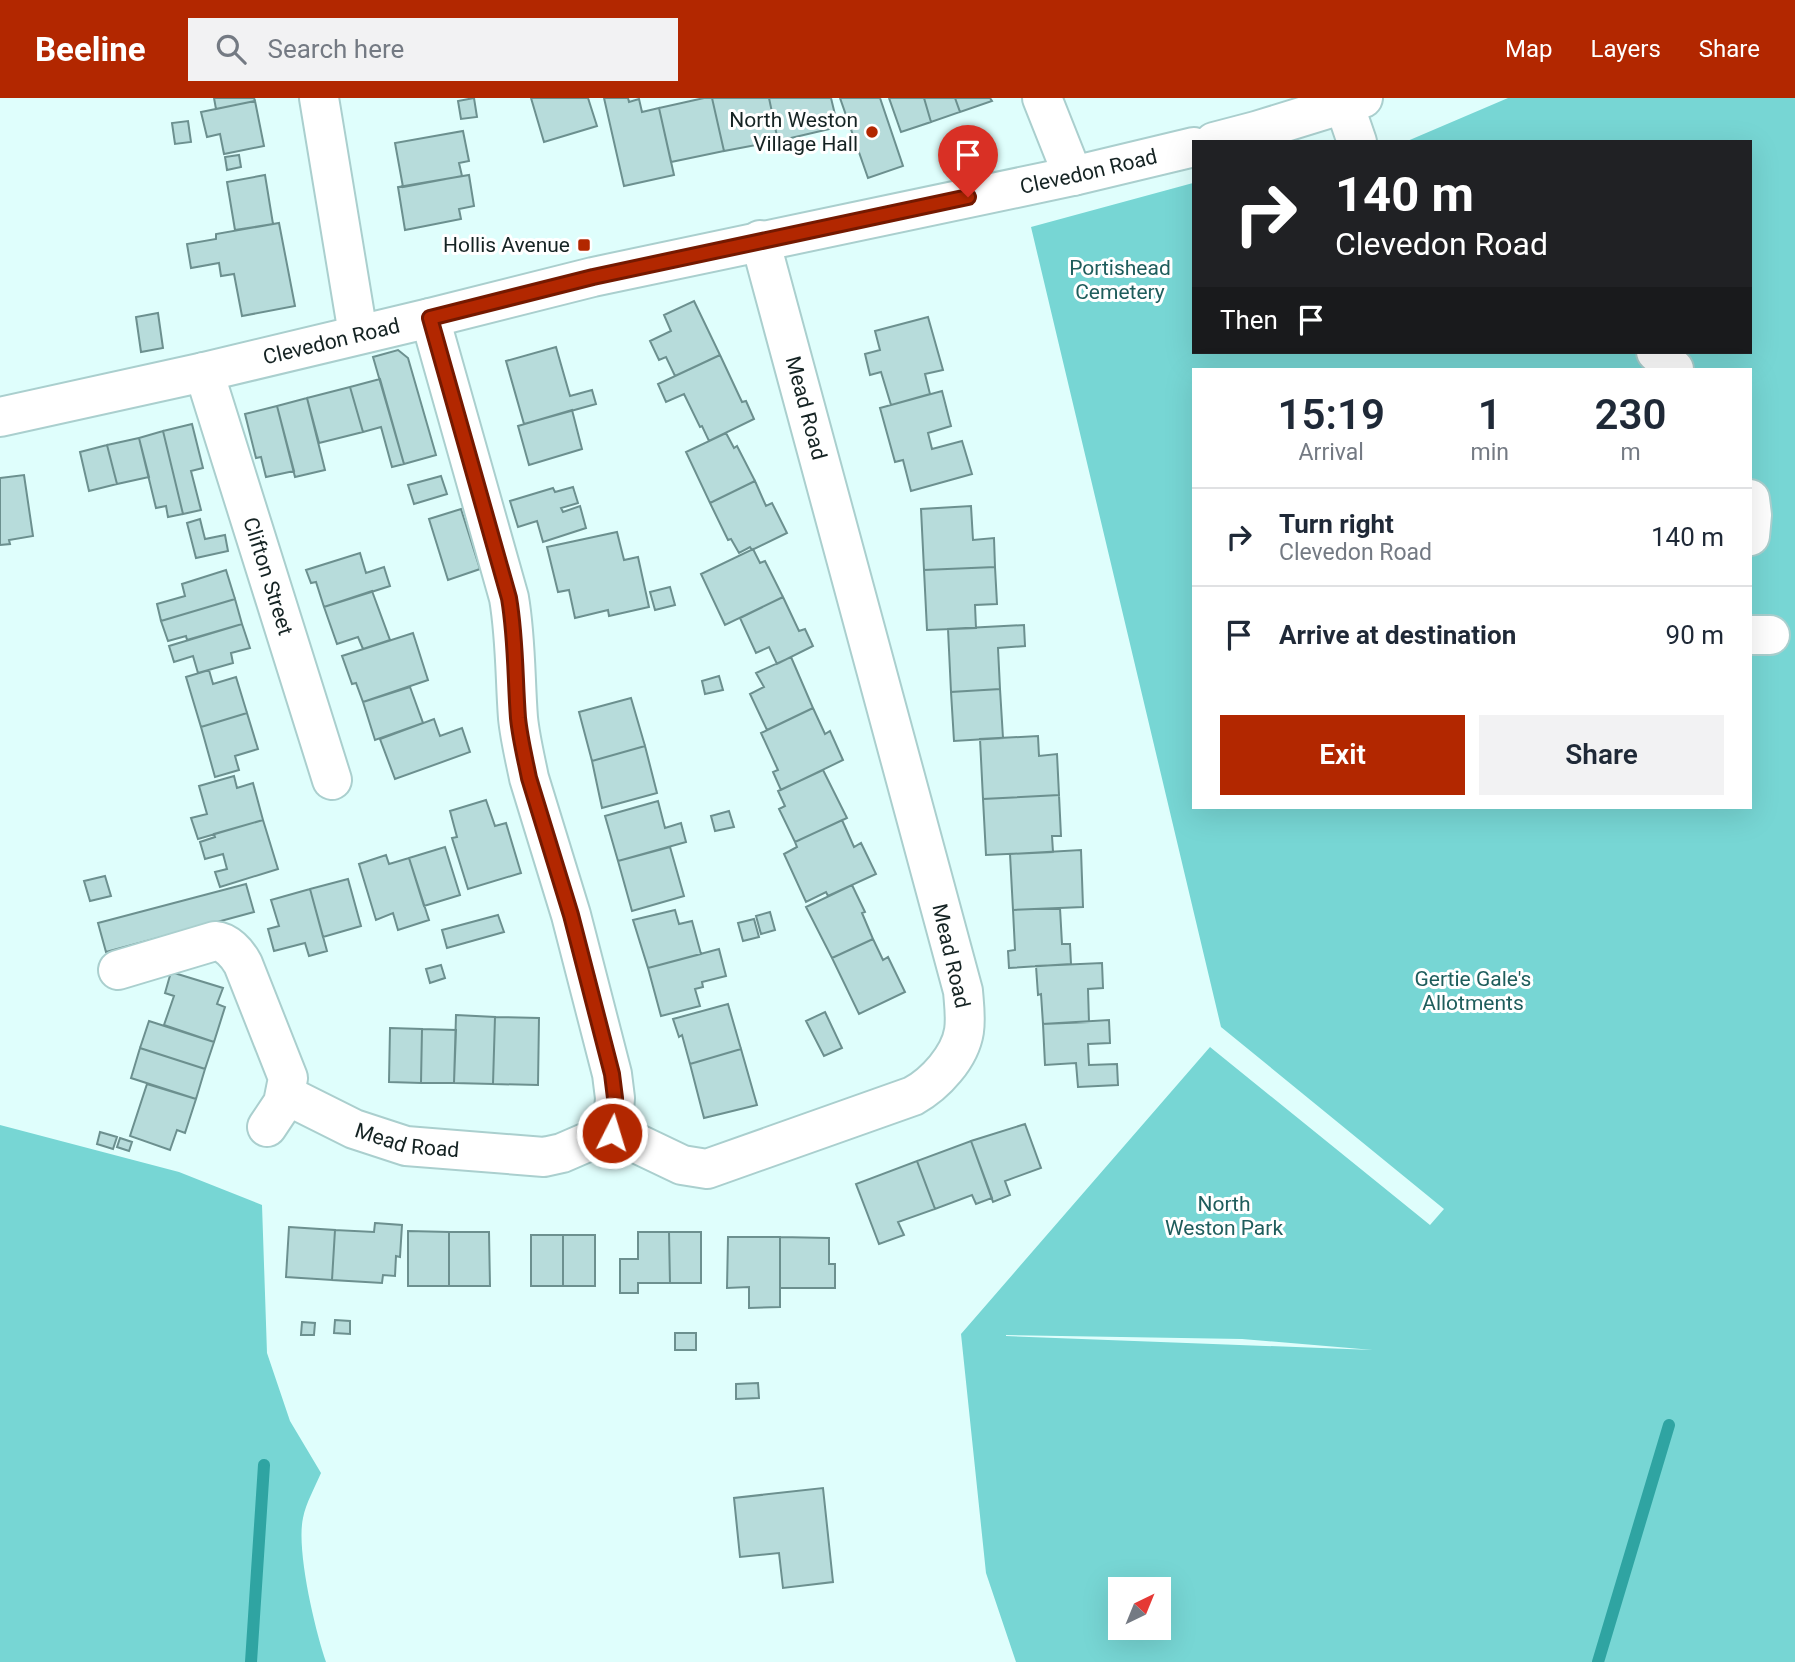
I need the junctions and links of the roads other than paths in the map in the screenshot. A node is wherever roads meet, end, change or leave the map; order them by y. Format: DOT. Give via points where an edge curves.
graph roads {
  1 [pos="319,98"];
  2 [pos="1042,98"];
  3 [pos="1354,101"];
  4 [pos="1222,140"];
  5 [pos="1357,140"];
  6 [pos="1192,147"];
  7 [pos="1073,176"];
  8 [pos="760,240"];
  9 [pos="430,318"];
  10 [pos="358,334"];
  11 [pos="1658,354"];
  12 [pos="1673,368"];
  13 [pos="204,372"];
  14 [pos="0,417"];
  15 [pos="335,786"];
  16 [pos="118,970"];
  17 [pos="287,1086"];
  18 [pos="267,1127"];
  19 [pos="612,1133"];
  1 -- 10 [label="street"];
  2 -- 7 [label="street"];
  3 -- 4 [label="street"];
  3 -- 5 [label="street"];
  6 -- 7 [label="street, Clevedon Road"];
  7 -- 8 [label="street, Clevedon Road"];
  8 -- 9 [label="street, Clevedon Road"];
  8 -- 19 [label="street, Mead Road" via="963,991 964,1031 950,1063 913,1096 716,1167 682,1165"];
  9 -- 10 [label="street, Clevedon Road"];
  9 -- 19 [label="street" via="509,598 524,755 612,1074"];
  10 -- 13 [label="street, Clevedon Road"];
  11 -- 12 [label="street"];
  13 -- 14 [label="street, Clevedon Road"];
  13 -- 15 [label="street, Clifton Street"];
  16 -- 17 [label="street" via="210,942 228,945 240,958"];
  17 -- 18 [label="street" via="280,1110"];
  17 -- 19 [label="street, Mead Road" via="347,1126 406,1146 544,1157"];
}
